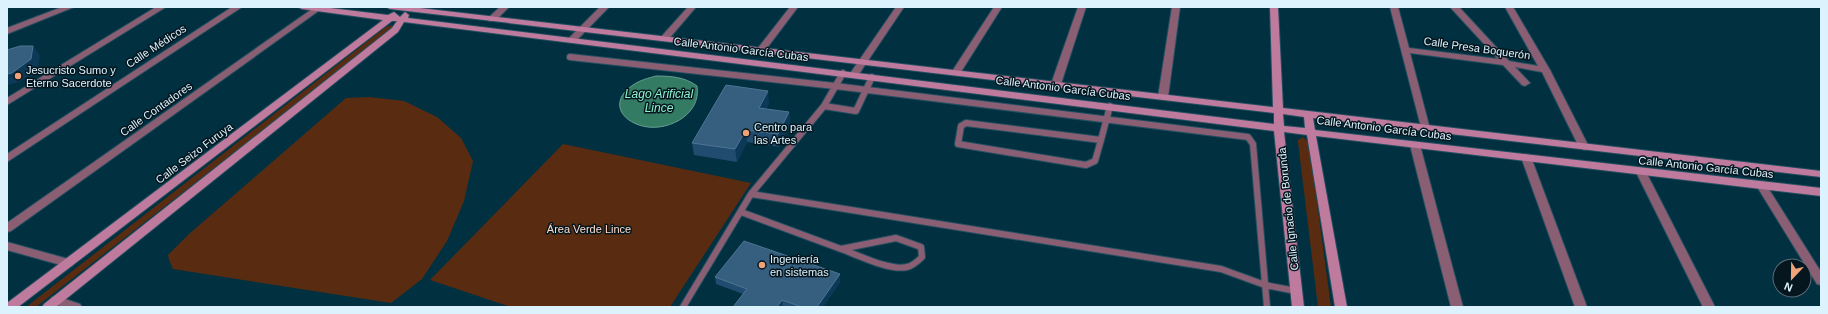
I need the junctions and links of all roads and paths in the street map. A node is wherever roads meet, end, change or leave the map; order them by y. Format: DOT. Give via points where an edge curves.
graph roads {
  1 [pos="70,7"];
  2 [pos="162,7"];
  3 [pos="238,7"];
  4 [pos="302,7"];
  5 [pos="390,7"];
  6 [pos="505,7"];
  7 [pos="605,7"];
  8 [pos="692,7"];
  9 [pos="794,7"];
  10 [pos="900,7"];
  11 [pos="998,7"];
  12 [pos="1082,7"];
  13 [pos="1176,7"];
  14 [pos="1274,7"];
  15 [pos="1394,7"];
  16 [pos="1454,7"];
  17 [pos="1509,7"];
  18 [pos="319,8"];
  19 [pos="407,8"];
  20 [pos="391,18"];
  21 [pos="403,19"];
  22 [pos="492,19"];
  23 [pos="583,29"];
  24 [pos="7,31"];
  25 [pos="664,39"];
  26 [pos="572,40"];
  27 [pos="761,50"];
  28 [pos="1405,50"];
  29 [pos="570,57"];
  30 [pos="862,61"];
  31 [pos="1507,63"];
  32 [pos="1545,70"];
  33 [pos="843,73"];
  34 [pos="956,73"];
  35 [pos="854,74"];
  36 [pos="872,77"];
  37 [pos="1525,83"];
  38 [pos="1056,84"];
  39 [pos="835,86"];
  40 [pos="866,90"];
  41 [pos="1163,97"];
  42 [pos="7,102"];
  43 [pos="824,106"];
  44 [pos="1110,106"];
  45 [pos="1279,111"];
  46 [pos="1308,115"];
  47 [pos="1106,120"];
  48 [pos="1279,128"];
  49 [pos="1425,128"];
  50 [pos="1311,132"];
  51 [pos="1100,140"];
  52 [pos="1416,145"];
  53 [pos="1584,147"];
  54 [pos="1526,157"];
  55 [pos="7,159"];
  56 [pos="1641,172"];
  57 [pos="1821,174"];
  58 [pos="1761,185"];
  59 [pos="1821,192"];
  60 [pos="751,194"];
  61 [pos="741,212"];
  62 [pos="7,228"];
  63 [pos="7,246"];
  64 [pos="841,249"];
  65 [pos="68,263"];
  66 [pos="1821,280"];
  67 [pos="1265,285"];
  68 [pos="1296,291"];
  69 [pos="52,304"];
  70 [pos="10,307"];
  71 [pos="76,307"];
  72 [pos="683,307"];
  73 [pos="1267,307"];
  74 [pos="1298,307"];
  75 [pos="1341,307"];
  76 [pos="1457,307"];
  77 [pos="1581,307"];
  78 [pos="1709,307"];
  1 -- 24 [label="street"];
  2 -- 42 [label="street"];
  3 -- 55 [label="street, Calle Médicos"];
  4 -- 18 [label="street, Calle Antonio García Cubas"];
  5 -- 19 [label="street, Calle Antonio García Cubas"];
  6 -- 22 [label="street"];
  7 -- 23 [label="street"];
  8 -- 25 [label="street"];
  9 -- 27 [label="street"];
  10 -- 30 [label="street"];
  11 -- 34 [label="street"];
  12 -- 38 [label="street"];
  13 -- 41 [label="street"];
  14 -- 45 [label="street, Calle Ignacio de Borunda"];
  15 -- 28 [label="street"];
  16 -- 31 [label="street"];
  17 -- 32 [label="street"];
  18 -- 20 [label="street, Calle Antonio García Cubas"];
  18 -- 62 [label="street, Calle Contadores"];
  19 -- 20 [label="street, Calle Seizo Furuya"];
  19 -- 21 [label="street"];
  19 -- 22 [label="street, Calle Antonio García Cubas"];
  20 -- 21 [label="street, Calle Antonio García Cubas"];
  20 -- 65 [label="street, Calle Seizo Furuya"];
  21 -- 26 [label="street, Calle Antonio García Cubas"];
  21 -- 69 [label="street" via="395,30"];
  22 -- 23 [label="street, Calle Antonio García Cubas"];
  23 -- 25 [label="street, Calle Antonio García Cubas"];
  23 -- 26 [label="street"];
  25 -- 27 [label="street, Calle Antonio García Cubas"];
  26 -- 33 [label="street, Calle Antonio García Cubas"];
  27 -- 30 [label="street, Calle Antonio García Cubas"];
  28 -- 31 [label="street, Calle Presa Boquerón"];
  28 -- 49 [label="street"];
  29 -- 39 [label="lane"];
  30 -- 34 [label="street, Calle Antonio García Cubas"];
  30 -- 35 [label="street"];
  31 -- 32 [label="street, Calle Presa Boquerón"];
  31 -- 37 [label="street"];
  32 -- 53 [label="street"];
  33 -- 35 [label="street, Calle Antonio García Cubas"];
  33 -- 39 [label="lane"];
  34 -- 38 [label="street, Calle Antonio García Cubas"];
  35 -- 36 [label="street, Calle Antonio García Cubas"];
  36 -- 40 [label="lane"];
  36 -- 44 [label="street, Calle Antonio García Cubas"];
  38 -- 41 [label="street, Calle Antonio García Cubas"];
  39 -- 40 [label="lane"];
  39 -- 43 [label="lane"];
  40 -- 43 [label="lane" via="856,110"];
  40 -- 47 [label="lane"];
  41 -- 45 [label="street, Calle Antonio García Cubas"];
  43 -- 60 [label="lane"];
  44 -- 47 [label="lane"];
  44 -- 48 [label="street, Calle Antonio García Cubas"];
  45 -- 46 [label="street, Calle Antonio García Cubas"];
  45 -- 48 [label="street, Calle Ignacio de Borunda"];
  46 -- 49 [label="street, Calle Antonio García Cubas"];
  46 -- 50 [label="street"];
  47 -- 51 [label="lane"];
  47 -- 67 [label="lane" via="1248,137 1253,144"];
  48 -- 50 [label="street, Calle Antonio García Cubas"];
  48 -- 68 [label="street, Calle Ignacio de Borunda"];
  49 -- 53 [label="street, Calle Antonio García Cubas"];
  50 -- 52 [label="street, Calle Antonio García Cubas"];
  50 -- 75 [label="street"];
  51 -- 51 [label="lane" via="1095,161 1086,165 958,144 961,126 966,123"];
  52 -- 54 [label="street, Calle Antonio García Cubas"];
  52 -- 76 [label="street"];
  53 -- 57 [label="street, Calle Antonio García Cubas"];
  54 -- 56 [label="street, Calle Antonio García Cubas"];
  54 -- 77 [label="street"];
  56 -- 58 [label="street, Calle Antonio García Cubas"];
  56 -- 78 [label="street"];
  58 -- 59 [label="street, Calle Antonio García Cubas"];
  58 -- 66 [label="street"];
  60 -- 61 [label="lane"];
  60 -- 67 [label="lane" via="1221,269"];
  61 -- 64 [label="lane"];
  61 -- 72 [label="lane"];
  63 -- 65 [label="street"];
  64 -- 64 [label="lane" via="899,268 915,265 922,257 920,247 896,238"];
  65 -- 70 [label="street, Calle Seizo Furuya"];
  67 -- 68 [label="lane"];
  67 -- 73 [label="lane"];
  68 -- 74 [label="street, Calle Ignacio de Borunda"];
  69 -- 71 [label="street"];
}
